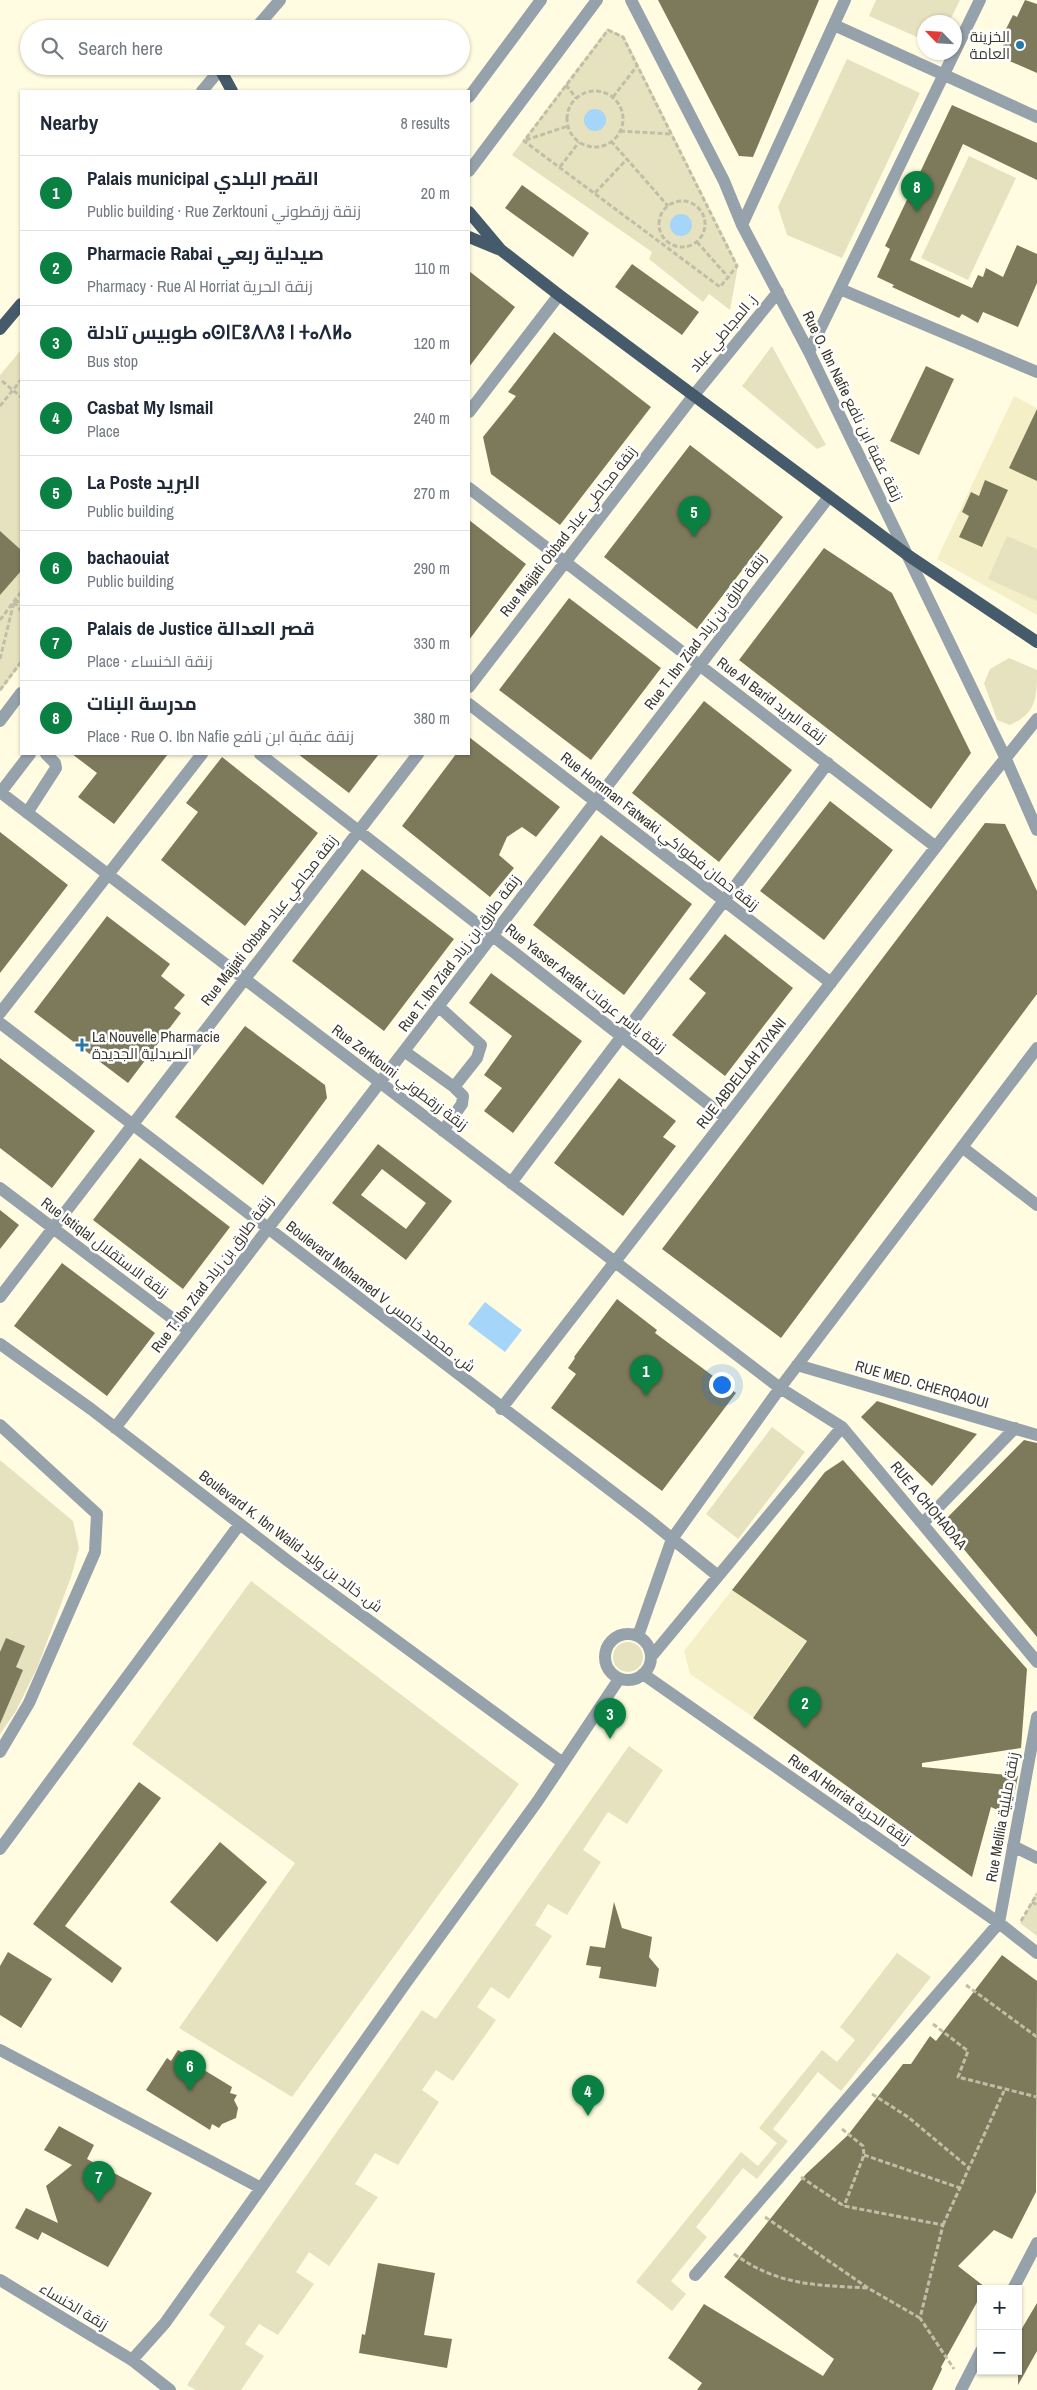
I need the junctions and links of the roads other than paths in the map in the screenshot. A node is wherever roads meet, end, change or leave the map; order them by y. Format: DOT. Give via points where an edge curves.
graph roads {
  1 [pos="280,0"];
  2 [pos="541,0"];
  3 [pos="597,0"];
  4 [pos="631,0"];
  5 [pos="845,0"];
  6 [pos="980,0"];
  7 [pos="263,20"];
  8 [pos="834,26"];
  9 [pos="944,74"];
  10 [pos="215,75"];
  11 [pos="224,75"];
  12 [pos="203,90"];
  13 [pos="232,90"];
  14 [pos="470,95"];
  15 [pos="1037,117"];
  16 [pos="470,170"];
  17 [pos="470,213"];
  18 [pos="742,225"];
  19 [pos="470,237"];
  20 [pos="501,250"];
  21 [pos="840,289"];
  22 [pos="778,292"];
  23 [pos="560,295"];
  24 [pos="20,305"];
  25 [pos="0,329"];
  26 [pos="810,352"];
  27 [pos="1037,372"];
  28 [pos="694,395"];
  29 [pos="470,411"];
  30 [pos="470,489"];
  31 [pos="828,498"];
  32 [pos="909,556"];
  33 [pos="565,562"];
  34 [pos="1037,642"];
  35 [pos="700,665"];
  36 [pos="470,686"];
  37 [pos="20,694"];
  38 [pos="470,705"];
  39 [pos="1037,719"];
  40 [pos="0,721"];
  41 [pos="29,755"];
  42 [pos="47,755"];
  43 [pos="201,755"];
  44 [pos="261,755"];
  45 [pos="417,755"];
  46 [pos="1005,757"];
  47 [pos="828,764"];
  48 [pos="0,793"];
  49 [pos="595,801"];
  50 [pos="27,812"];
  51 [pos="1037,830"];
  52 [pos="358,831"];
  53 [pos="936,846"];
  54 [pos="108,875"];
  55 [pos="724,901"];
  56 [pos="492,936"];
  57 [pos="244,979"];
  58 [pos="831,983"];
  59 [pos="438,1006"];
  60 [pos="0,1013"];
  61 [pos="0,1023"];
  62 [pos="622,1036"];
  63 [pos="1037,1048"];
  64 [pos="404,1051"];
  65 [pos="380,1083"];
  66 [pos="454,1087"];
  67 [pos="726,1118"];
  68 [pos="132,1125"];
  69 [pos="443,1131"];
  70 [pos="962,1148"];
  71 [pos="511,1183"];
  72 [pos="0,1188"];
  73 [pos="1037,1205"];
  74 [pos="53,1228"];
  75 [pos="268,1229"];
  76 [pos="615,1262"];
  77 [pos="0,1297"];
  78 [pos="190,1331"];
  79 [pos="0,1344"];
  80 [pos="798,1365"];
  81 [pos="780,1388"];
  82 [pos="502,1408"];
  83 [pos="0,1425"];
  84 [pos="115,1428"];
  85 [pos="842,1428"];
  86 [pos="1015,1428"];
  87 [pos="1037,1435"];
  88 [pos="923,1523"];
  89 [pos="239,1525"];
  90 [pos="672,1539"];
  91 [pos="718,1576"];
  92 [pos="638,1636"];
  93 [pos="651,1657"];
  94 [pos="1037,1662"];
  95 [pos="643,1674"];
  96 [pos="618,1679"];
  97 [pos="1037,1716"];
  98 [pos="0,1752"];
  99 [pos="563,1763"];
  100 [pos="1013,1846"];
  101 [pos="0,1849"];
  102 [pos="1037,1858"];
  103 [pos="999,1923"];
  104 [pos="1037,1952"];
  105 [pos="0,2050"];
  106 [pos="261,2188"];
  107 [pos="1037,2243"];
  108 [pos="695,2275"];
  109 [pos="0,2280"];
  110 [pos="1015,2285"];
  111 [pos="977,2359"];
  112 [pos="132,2360"];
  113 [pos="962,2387"];
  114 [pos="170,2390"];
  1 -- 7 [label="street"];
  2 -- 14 [label="street"];
  3 -- 16 [label="street"];
  4 -- 18 [label="street, Rue O. Ibn Nafie زنقة عقبة ابن نافع" via="724,181"];
  5 -- 8 [label="street"];
  6 -- 9 [label="street"];
  8 -- 9 [label="street"];
  8 -- 18 [label="street"];
  9 -- 15 [label="street"];
  9 -- 21 [label="street"];
  10 -- 12 [label="street"];
  11 -- 13 [label="main road"];
  17 -- 20 [label="main road"];
  18 -- 22 [label="street, Rue O. Ibn Nafie زنقة عقبة ابن نافع"];
  19 -- 20 [label="main road"];
  20 -- 23 [label="main road"];
  21 -- 26 [label="street"];
  21 -- 27 [label="street"];
  22 -- 26 [label="street, Rue O. Ibn Nafie زنقة عقبة ابن نافع"];
  22 -- 28 [label="street, ز. المجاطي عباد"];
  23 -- 28 [label="main road"];
  23 -- 29 [label="street"];
  24 -- 25 [label="main road"];
  26 -- 32 [label="street, Rue O. Ibn Nafie زنقة عقبة ابن نافع"];
  28 -- 31 [label="main road"];
  28 -- 33 [label="street, Rue Majjati Obbad زنقة مجاطي عباد"];
  30 -- 33 [label="street, Rue Al Barid زنقة البريد"];
  31 -- 32 [label="main road"];
  31 -- 35 [label="street, Rue T. Ibn Ziad زنقة طارق بن زياد"];
  32 -- 34 [label="main road"];
  32 -- 46 [label="street, Rue O. Ibn Nafie زنقة عقبة ابن نافع"];
  33 -- 35 [label="street, Rue Al Barid زنقة البريد"];
  33 -- 36 [label="street, Rue Majjati Obbad زنقة مجاطي عباد"];
  35 -- 47 [label="street, Rue Al Barid زنقة البريد"];
  35 -- 49 [label="street, Rue T. Ibn Ziad زنقة طارق بن زياد"];
  37 -- 40 [label="street"];
  38 -- 49 [label="street, Rue Homman Fatwaki زنقة حمان فطواكي"];
  39 -- 46 [label="street, RUE ABDELLAH ZIYANI"];
  41 -- 48 [label="street"];
  42 -- 50 [label="street" via="56,763 56,768"];
  43 -- 54 [label="street"];
  44 -- 52 [label="street, Rue Yasser Arafat زنقة ياسر عرفات"];
  45 -- 52 [label="street, Rue Majjati Obbad زنقة مجاطي عباد"];
  46 -- 51 [label="street, Rue O. Ibn Nafie زنقة عقبة ابن نافع"];
  46 -- 53 [label="street, RUE ABDELLAH ZIYANI"];
  47 -- 53 [label="street, Rue Al Barid زنقة البريد"];
  47 -- 55 [label="street"];
  48 -- 50 [label="street, Rue Zerktouni زنقة زرقطوني"];
  49 -- 55 [label="street, Rue Homman Fatwaki زنقة حمان فطواكي"];
  49 -- 56 [label="street, Rue T. Ibn Ziad زنقة طارق بن زياد"];
  50 -- 54 [label="street, Rue Zerktouni زنقة زرقطوني"];
  52 -- 56 [label="street, Rue Yasser Arafat زنقة ياسر عرفات"];
  52 -- 57 [label="street, Rue Majjati Obbad زنقة مجاطي عباد"];
  53 -- 58 [label="street, RUE ABDELLAH ZIYANI"];
  54 -- 57 [label="street, Rue Zerktouni زنقة زرقطوني"];
  54 -- 60 [label="street"];
  55 -- 58 [label="street, Rue Homman Fatwaki زنقة حمان فطواكي"];
  55 -- 62 [label="street"];
  56 -- 59 [label="street, Rue T. Ibn Ziad زنقة طارق بن زياد"];
  56 -- 62 [label="street, Rue Yasser Arafat زنقة ياسر عرفات"];
  57 -- 65 [label="street, Rue Zerktouni زنقة زرقطوني"];
  57 -- 68 [label="street, Rue Majjati Obbad زنقة مجاطي عباد"];
  58 -- 67 [label="street, RUE ABDELLAH ZIYANI"];
  59 -- 64 [label="street, Rue T. Ibn Ziad زنقة طارق بن زياد"];
  59 -- 66 [label="street" via="481,1045 477,1058"];
  61 -- 68 [label="street, Boulevard Mohamed V ش. محمد خامس"];
  62 -- 67 [label="street, Rue Yasser Arafat زنقة ياسر عرفات"];
  62 -- 71 [label="street"];
  63 -- 70 [label="street"];
  64 -- 65 [label="street, Rue T. Ibn Ziad زنقة طارق بن زياد"];
  64 -- 66 [label="street"];
  65 -- 69 [label="street, Rue Zerktouni زنقة زرقطوني"];
  65 -- 75 [label="street, Rue T. Ibn Ziad زنقة طارق بن زياد"];
  66 -- 69 [label="street" via="463,1096 462,1104"];
  67 -- 76 [label="street, RUE ABDELLAH ZIYANI"];
  68 -- 74 [label="street, Rue Majjati Obbad زنقة مجاطي عباد"];
  68 -- 75 [label="street, Boulevard Mohamed V ش. محمد خامس"];
  69 -- 71 [label="street, Rue Zerktouni زنقة زرقطوني"];
  70 -- 73 [label="street"];
  70 -- 80 [label="street"];
  71 -- 76 [label="street, Rue Zerktouni زنقة زرقطوني"];
  72 -- 74 [label="street, Rue Istiqlal زنقة الاستقلال"];
  74 -- 77 [label="street, Rue Majjati Obbad زنقة مجاطي عباد"];
  74 -- 78 [label="street, Rue Istiqlal زنقة الاستقلال"];
  75 -- 78 [label="street, Rue T. Ibn Ziad زنقة طارق بن زياد"];
  75 -- 82 [label="street, Boulevard Mohamed V ش. محمد خامس"];
  76 -- 81 [label="street, Rue Zerktouni زنقة زرقطوني"];
  76 -- 82 [label="street, RUE ABDELLAH ZIYANI"];
  78 -- 84 [label="street, Rue T. Ibn Ziad زنقة طارق بن زياد"];
  79 -- 84 [label="street, Boulevard K. Ibn Walid ش. خالد بن وليد"];
  80 -- 81 [label="street"];
  80 -- 86 [label="street, RUE MED. CHERQAOUI"];
  81 -- 85 [label="street, RUE A CHOHADAA"];
  81 -- 90 [label="street"];
  82 -- 90 [label="street, Boulevard Mohamed V ش. محمد خامس"];
  83 -- 98 [label="street" via="96,1514 96,1552 29,1703"];
  84 -- 89 [label="street, Boulevard K. Ibn Walid ش. خالد بن وليد"];
  85 -- 88 [label="street, RUE A CHOHADAA"];
  85 -- 91 [label="street"];
  86 -- 87 [label="street, RUE MED. CHERQAOUI"];
  86 -- 88 [label="street"];
  88 -- 94 [label="street, RUE A CHOHADAA"];
  89 -- 99 [label="street, Boulevard K. Ibn Walid ش. خالد بن وليد"];
  89 -- 101 [label="street"];
  90 -- 91 [label="street, Boulevard Mohamed V ش. محمد خامس"];
  90 -- 92 [label="street"];
  91 -- 93 [label="street"];
  92 -- 93 [label="street" via="645,1641"];
  92 -- 96 [label="street" via="623,1634 607,1647 604,1654 607,1668"];
  93 -- 95 [label="street"];
  95 -- 96 [label="street" via="631,1680"];
  95 -- 103 [label="street, Rue Al Horriat زنقة الحرية"];
  96 -- 99 [label="street"];
  97 -- 100 [label="street, Rue Melilia زنقة مليلية"];
  99 -- 106 [label="street"];
  100 -- 102 [label="street"];
  100 -- 103 [label="street, Rue Melilia زنقة مليلية"];
  103 -- 104 [label="street, Rue Al Horriat زنقة الحرية"];
  103 -- 108 [label="street"];
  105 -- 106 [label="street"];
  106 -- 112 [label="street" via="165,2323"];
  107 -- 110 [label="street"];
  109 -- 112 [label="street, زنقة الخنساء"];
  111 -- 113 [label="street"];
  112 -- 114 [label="street, زنقة الخنساء"];
}
